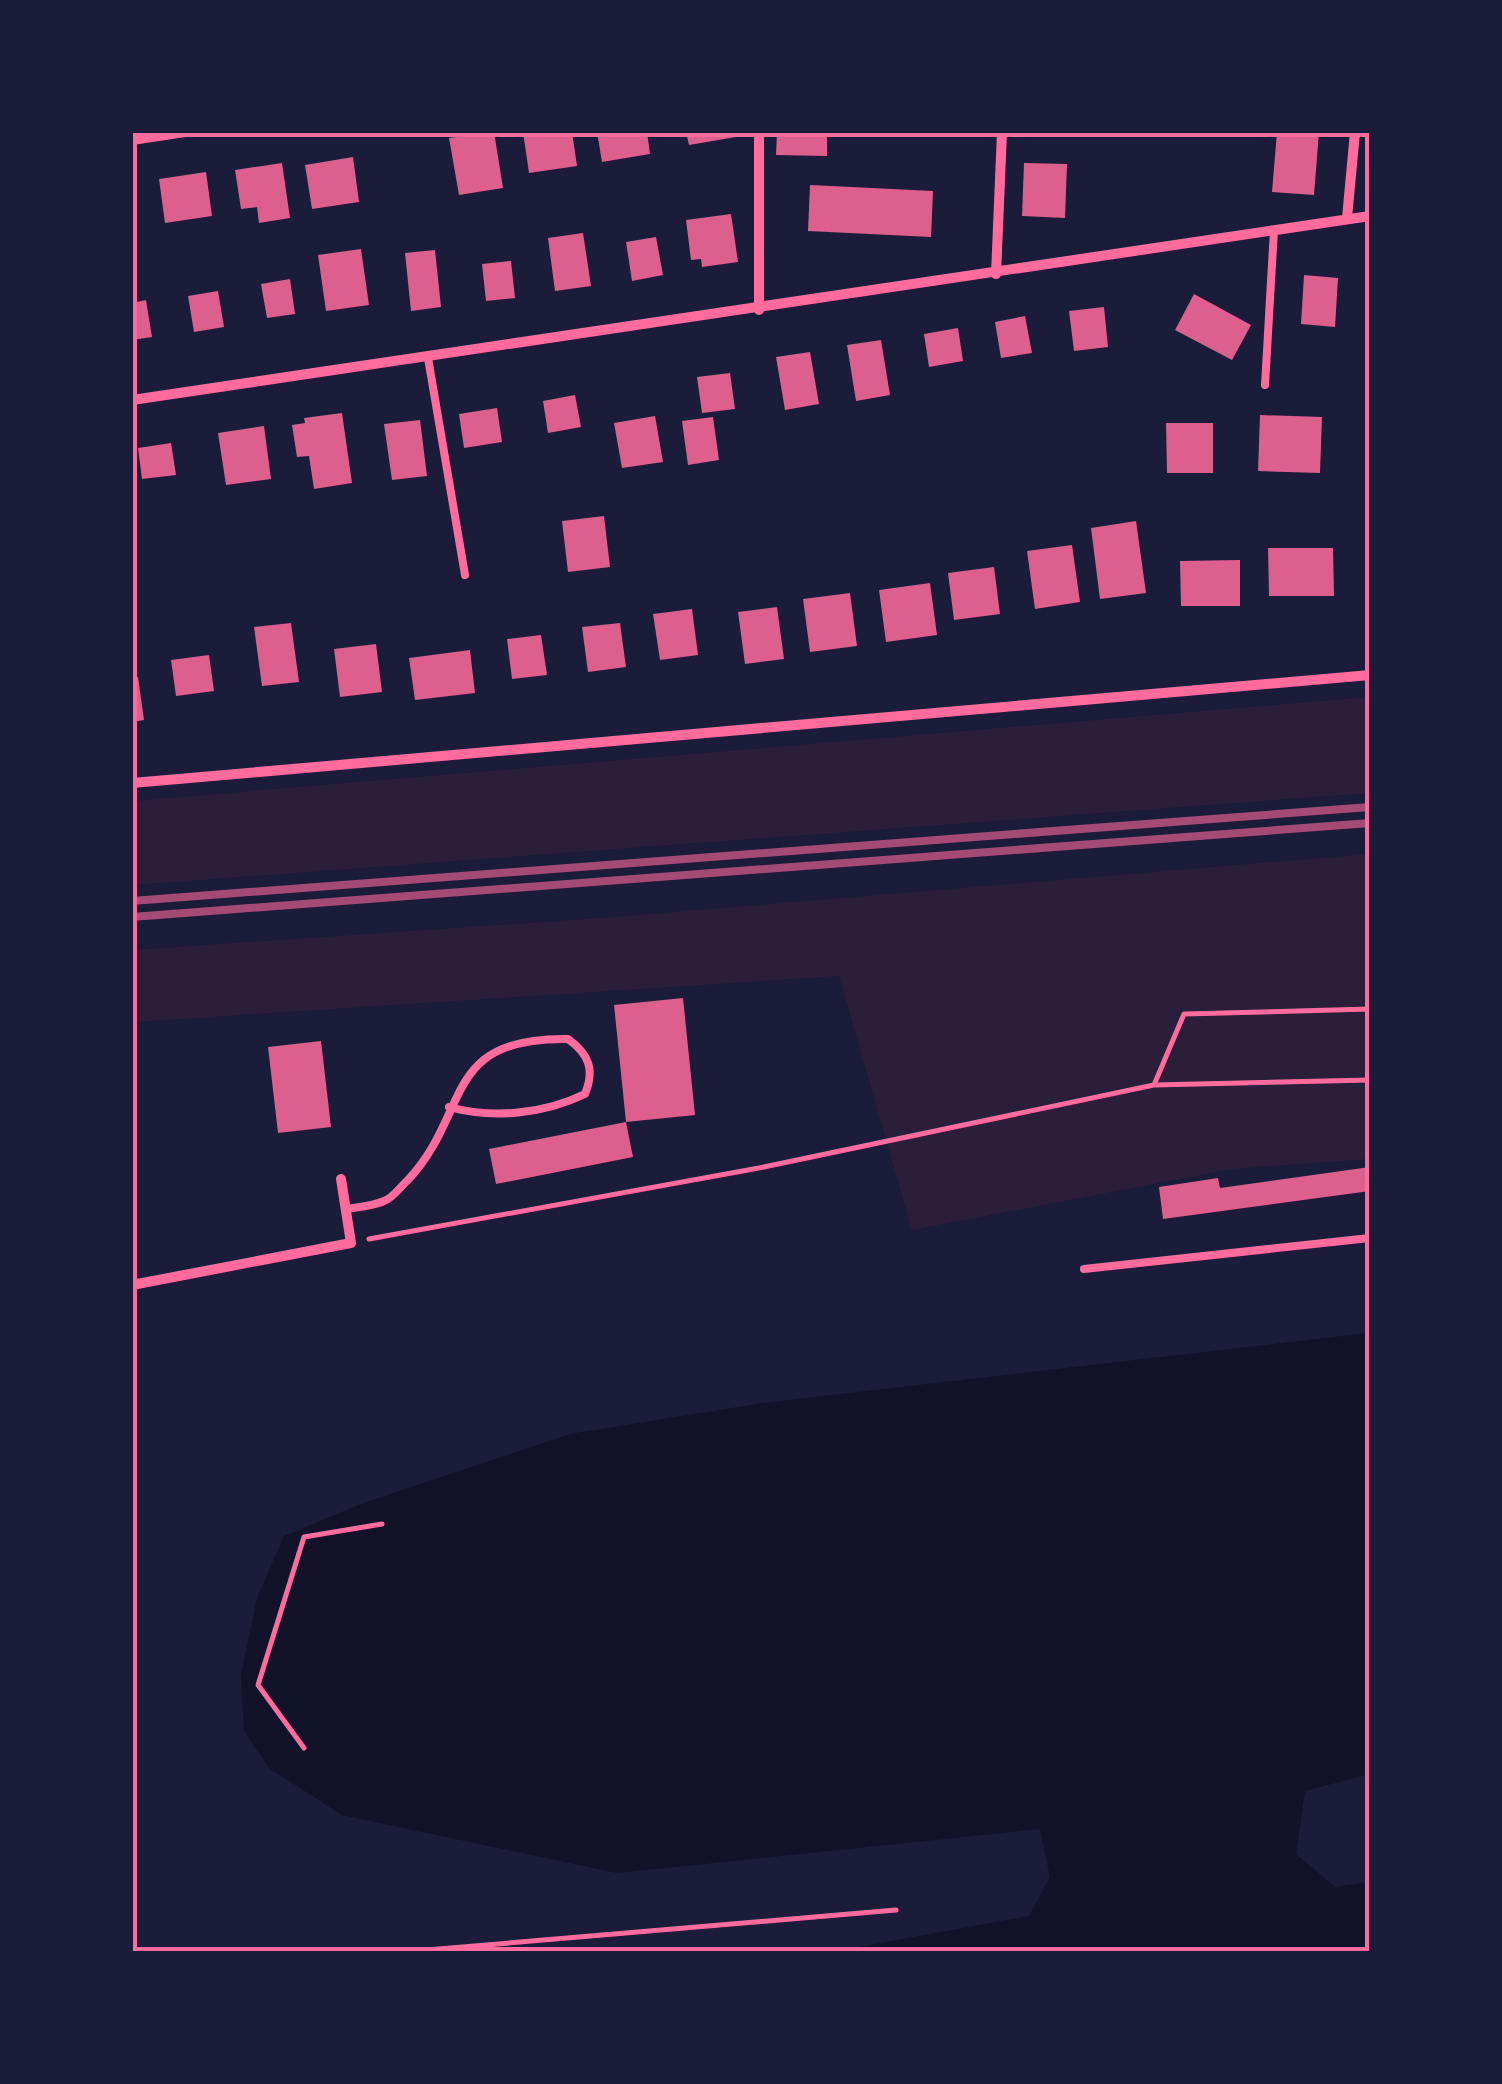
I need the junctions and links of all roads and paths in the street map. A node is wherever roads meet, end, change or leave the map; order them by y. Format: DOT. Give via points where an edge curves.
graph roads {
  1 [pos="184,132"];
  2 [pos="759,132"];
  3 [pos="1002,132"];
  4 [pos="1355,132"];
  5 [pos="132,140"];
  6 [pos="1370,216"];
  7 [pos="1347,218"];
  8 [pos="1274,230"];
  9 [pos="996,274"];
  10 [pos="759,310"];
  11 [pos="428,358"];
  12 [pos="1265,385"];
  13 [pos="132,400"];
  14 [pos="465,575"];
  15 [pos="1370,674"];
  16 [pos="132,783"];
  17 [pos="1370,1009"];
  18 [pos="1370,1080"];
  19 [pos="1154,1085"];
  20 [pos="450,1107"];
  21 [pos="340,1179"];
  22 [pos="346,1209"];
  23 [pos="1370,1238"];
  24 [pos="351,1242"];
  25 [pos="1084,1269"];
  26 [pos="132,1285"];
  27 [pos="382,1524"];
  28 [pos="304,1748"];
  29 [pos="896,1910"];
  30 [pos="403,1952"];
  1 -- 5 [label="street"];
  2 -- 10 [label="street"];
  3 -- 9 [label="street"];
  4 -- 7 [label="street"];
  6 -- 7 [label="street"];
  7 -- 8 [label="street"];
  8 -- 9 [label="street"];
  8 -- 12 [label="lane"];
  9 -- 10 [label="street"];
  10 -- 11 [label="street"];
  11 -- 13 [label="street"];
  11 -- 14 [label="lane"];
  15 -- 16 [label="street"];
  17 -- 19 [label="path" via="1184,1014"];
  18 -- 19 [label="path"];
  19 -- 24 [label="path" via="739,1172"];
  20 -- 20 [label="lane" via="471,1069 496,1050 537,1038 568,1039 590,1062 586,1094 572,1100 477,1115"];
  20 -- 22 [label="lane" via="428,1159 387,1201"];
  21 -- 22 [label="street"];
  22 -- 24 [label="street"];
  23 -- 25 [label="lane"];
  24 -- 26 [label="street"];
  27 -- 28 [label="path" via="304,1537 258,1685"];
  29 -- 30 [label="path"];
}
